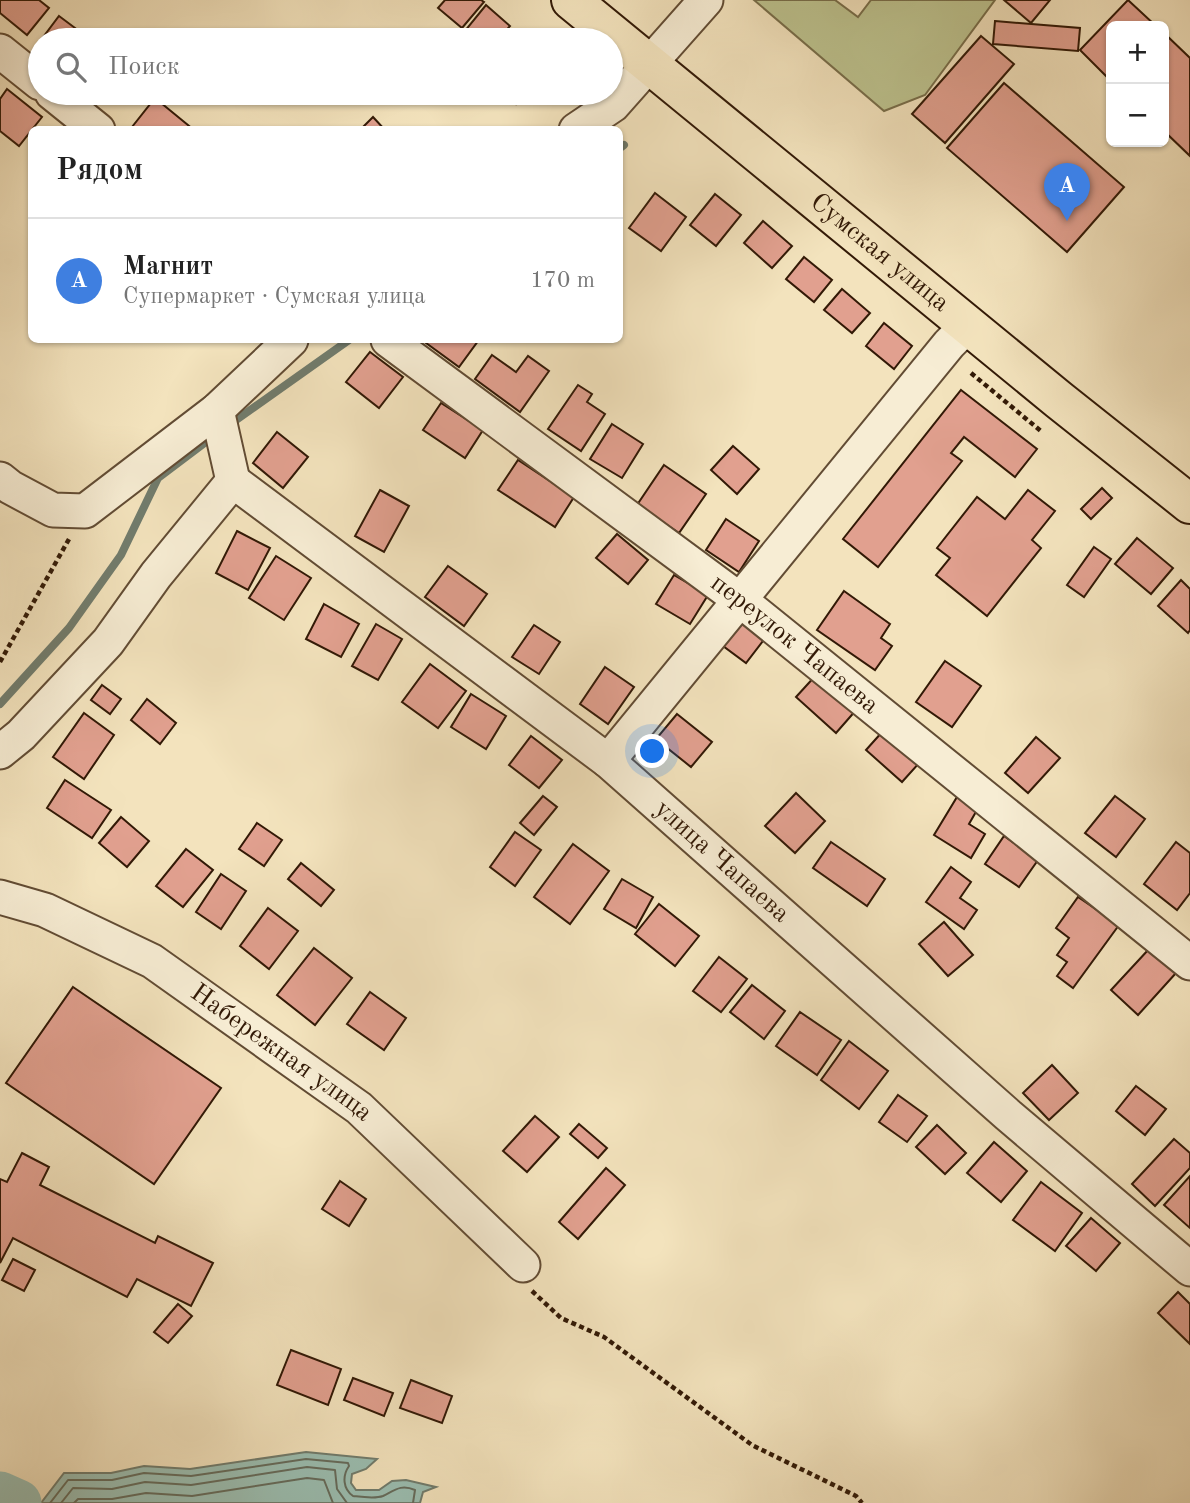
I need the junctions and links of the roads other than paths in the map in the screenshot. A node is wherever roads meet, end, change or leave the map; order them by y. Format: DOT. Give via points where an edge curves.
graph roads {
  1 [pos="571,0"];
  2 [pos="706,0"];
  3 [pos="605,28"];
  4 [pos="623,43"];
  5 [pos="0,51"];
  6 [pos="649,64"];
  7 [pos="28,73"];
  8 [pos="623,94"];
  9 [pos="67,105"];
  10 [pos="613,105"];
  11 [pos="94,126"];
  12 [pos="582,126"];
  13 [pos="968,325"];
  14 [pos="288,343"];
  15 [pos="392,343"];
  16 [pos="217,410"];
  17 [pos="0,479"];
  18 [pos="233,481"];
  19 [pos="1190,504"];
  20 [pos="740,600"];
  21 [pos="0,752"];
  22 [pos="608,761"];
  23 [pos="3,906"];
  24 [pos="1190,963"];
  25 [pos="523,1265"];
  26 [pos="1190,1269"];
  1 -- 3 [label="main road, Сумская улица"];
  2 -- 6 [label="street"];
  4 -- 6 [label="main road, Сумская улица"];
  5 -- 7 [label="street"];
  6 -- 8 [label="street"];
  6 -- 13 [label="main road, Сумская улица"];
  9 -- 11 [label="street"];
  10 -- 12 [label="street"];
  13 -- 19 [label="main road, Сумская улица"];
  13 -- 20 [label="street"];
  14 -- 16 [label="street"];
  15 -- 20 [label="street, переулок Чапаева"];
  16 -- 17 [label="street" via="85,511 53,510"];
  16 -- 18 [label="street"];
  18 -- 21 [label="street" via="108,642"];
  18 -- 22 [label="street, улица Чапаева"];
  20 -- 22 [label="street"];
  20 -- 24 [label="street, переулок Чапаева"];
  22 -- 26 [label="street, улица Чапаева" via="1008,1115"];
  23 -- 25 [label="street, Набережная улица" via="45,910 152,961 359,1108"];
}
